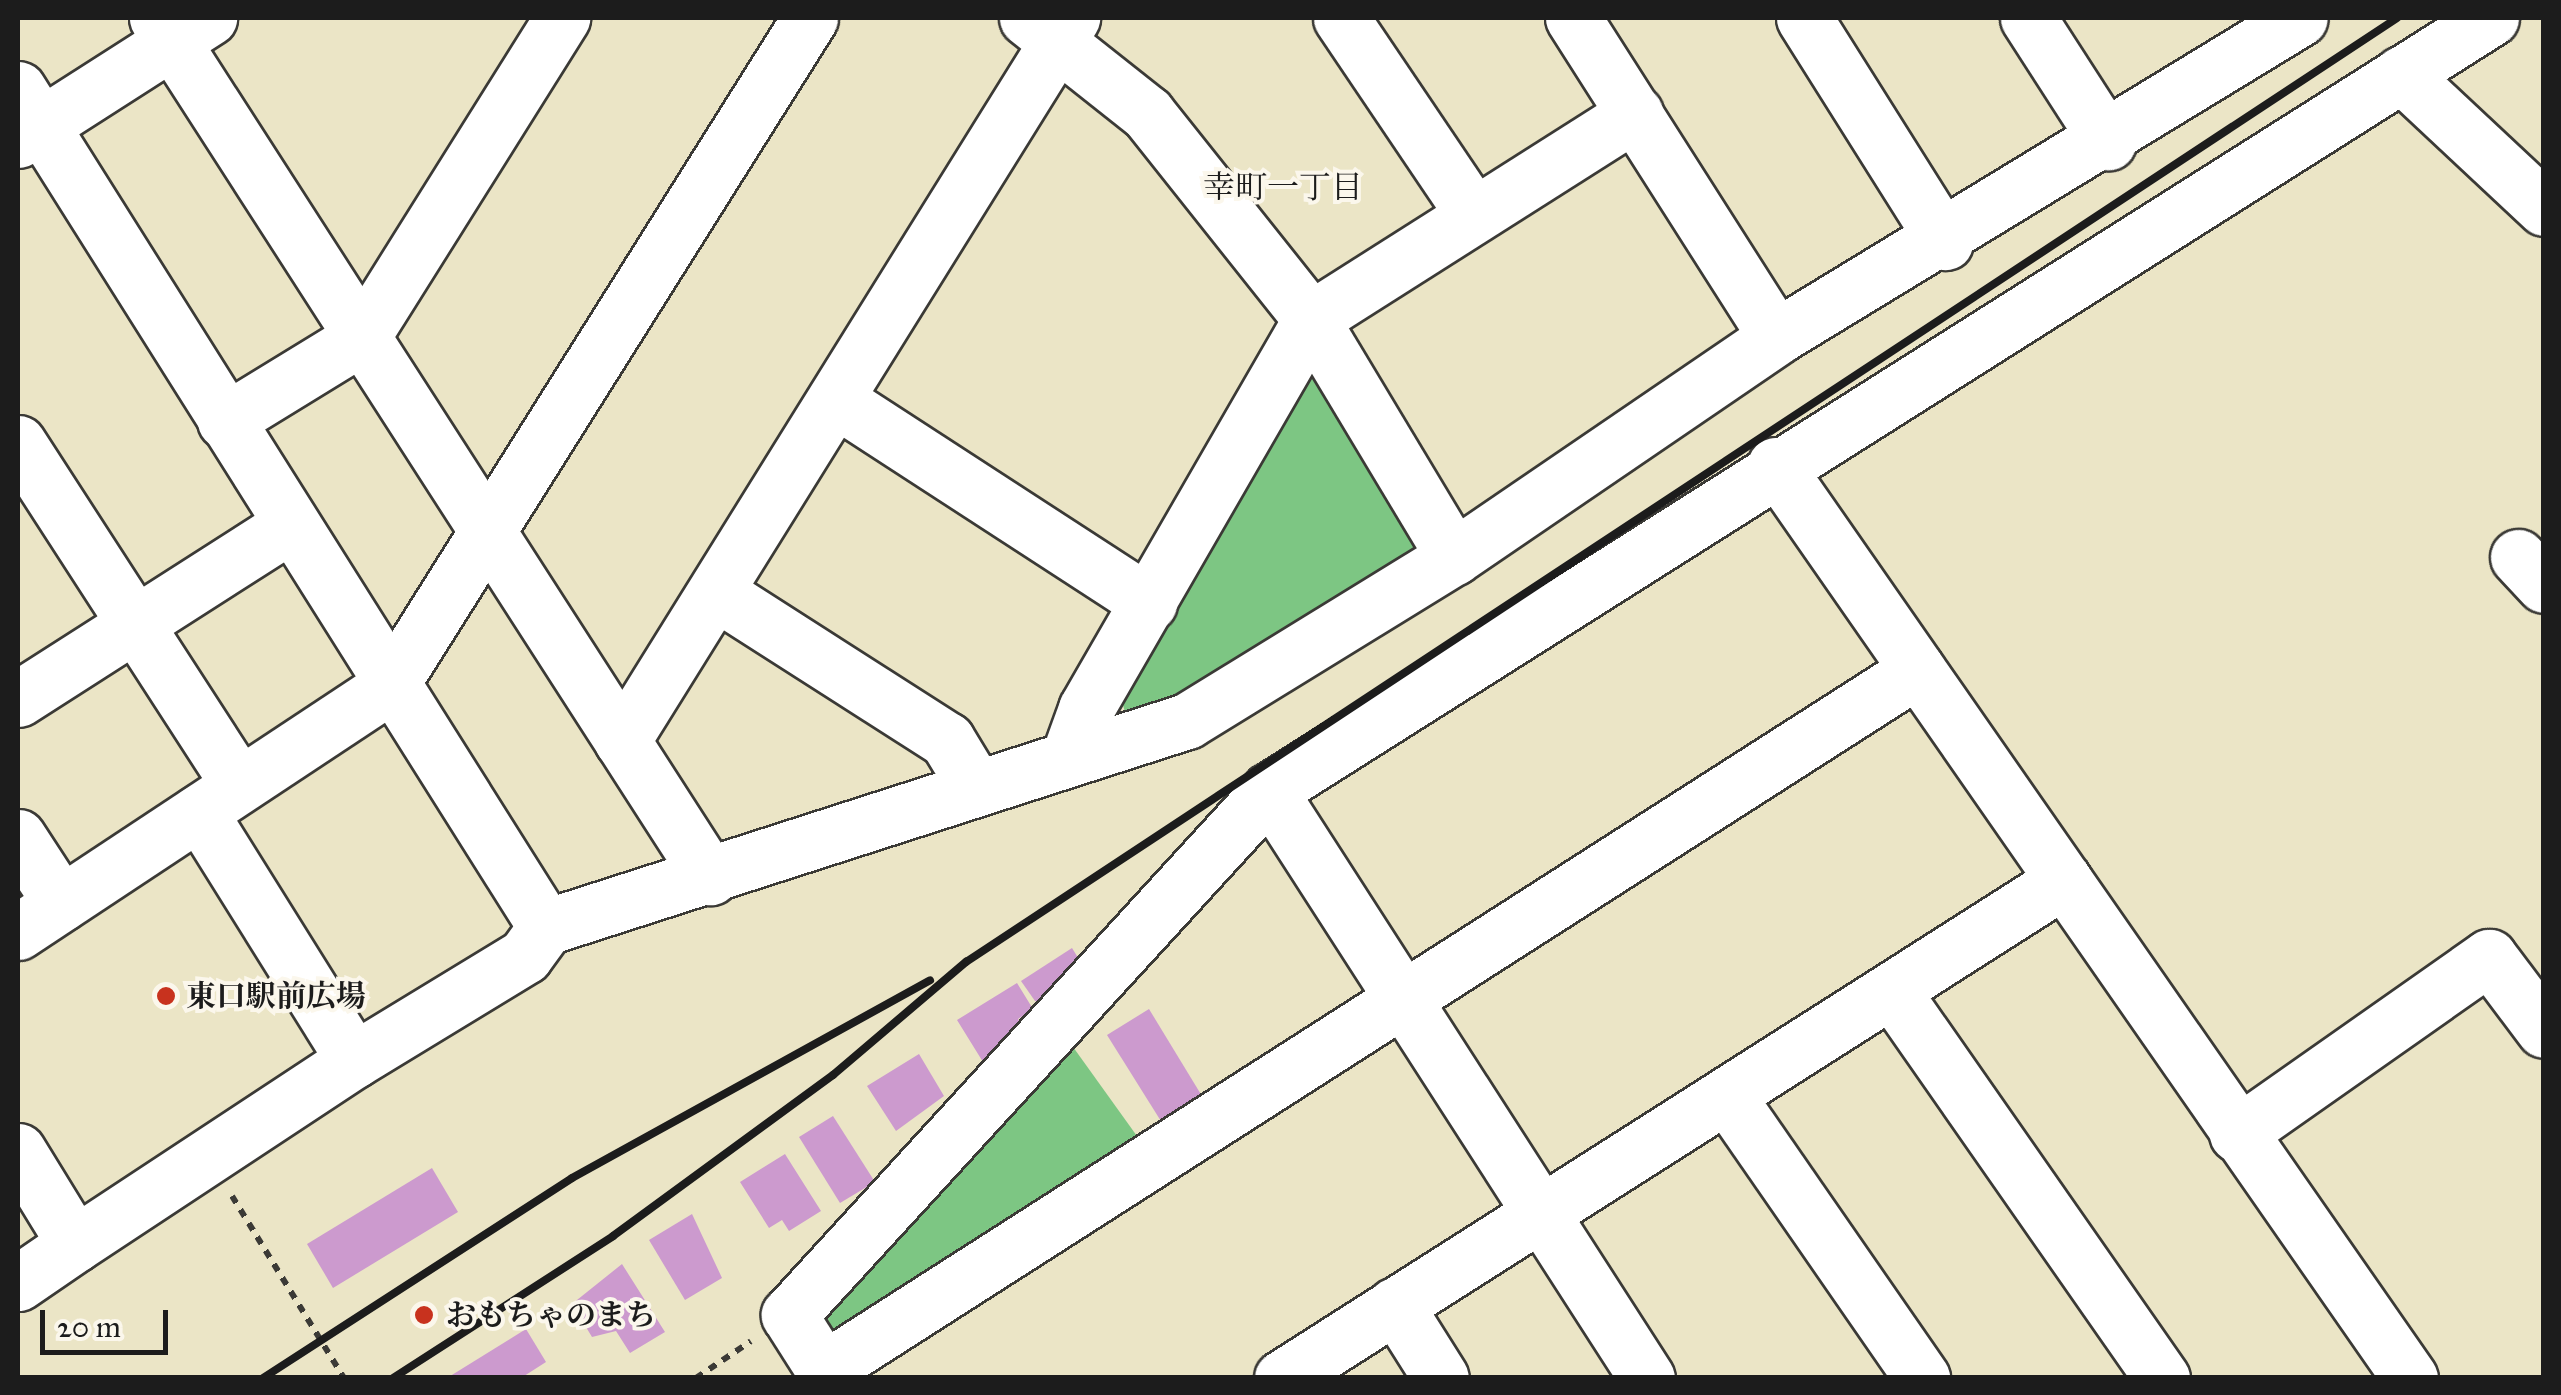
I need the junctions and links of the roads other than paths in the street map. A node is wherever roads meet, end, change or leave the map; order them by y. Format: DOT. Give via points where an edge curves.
graph roads {
  1 [pos="562,18"];
  2 [pos="810,18"];
  3 [pos="1341,18"];
  4 [pos="1574,18"];
  5 [pos="1804,18"];
  6 [pos="2028,18"];
  7 [pos="2491,18"];
  8 [pos="2279,23"];
  9 [pos="179,25"];
  10 [pos="1052,25"];
  11 [pos="2401,74"];
  12 [pos="1635,113"];
  13 [pos="25,118"];
  14 [pos="2108,142"];
  15 [pos="2544,208"];
  16 [pos="1473,214"];
  17 [pos="1944,242"];
  18 [pos="1311,318"];
  19 [pos="362,336"];
  20 [pos="1776,336"];
  21 [pos="838,402"];
  22 [pos="225,420"];
  23 [pos="18,444"];
  24 [pos="1775,464"];
  25 [pos="290,525"];
  26 [pos="490,536"];
  27 [pos="1454,557"];
  28 [pos="718,593"];
  29 [pos="1149,603"];
  30 [pos="134,624"];
  31 [pos="1917,670"];
  32 [pos="390,686"];
  33 [pos="18,699"];
  34 [pos="622,741"];
  35 [pos="1069,756"];
  36 [pos="973,783"];
  37 [pos="1270,791"];
  38 [pos="219,798"];
  39 [pos="18,837"];
  40 [pos="710,877"];
  41 [pos="2064,880"];
  42 [pos="39,918"];
  43 [pos="546,927"];
  44 [pos="1892,991"];
  45 [pos="1404,995"];
  46 [pos="2544,1030"];
  47 [pos="354,1060"];
  48 [pos="1727,1096"];
  49 [pos="2238,1134"];
  50 [pos="18,1151"];
  51 [pos="1542,1213"];
  52 [pos="75,1244"];
  53 [pos="18,1283"];
  54 [pos="1395,1305"];
  55 [pos="826,1374"];
  56 [pos="2400,1374"];
  57 [pos="1282,1378"];
  58 [pos="1441,1378"];
  59 [pos="1647,1378"];
  60 [pos="1922,1378"];
  61 [pos="2162,1378"];
  1 -- 19 [label="street"];
  2 -- 26 [label="street"];
  3 -- 16 [label="street"];
  4 -- 12 [label="street"];
  5 -- 17 [label="street"];
  6 -- 14 [label="street"];
  7 -- 11 [label="street"];
  8 -- 14 [label="street"];
  9 -- 13 [label="street"];
  9 -- 19 [label="street"];
  10 -- 18 [label="street" via="1147,113"];
  10 -- 21 [label="street"];
  11 -- 15 [label="street"];
  11 -- 24 [label="street"];
  12 -- 16 [label="street"];
  12 -- 20 [label="street"];
  13 -- 22 [label="street"];
  14 -- 17 [label="street"];
  16 -- 18 [label="street"];
  17 -- 20 [label="street"];
  18 -- 27 [label="street"];
  18 -- 29 [label="street"];
  19 -- 22 [label="street"];
  19 -- 26 [label="street"];
  20 -- 27 [label="street"];
  21 -- 28 [label="street"];
  21 -- 29 [label="street"];
  22 -- 25 [label="street"];
  23 -- 30 [label="street"];
  24 -- 31 [label="street"];
  24 -- 37 [label="street"];
  25 -- 30 [label="street"];
  25 -- 32 [label="street"];
  26 -- 32 [label="street"];
  26 -- 34 [label="street"];
  27 -- 35 [label="street" via="1187,721"];
  28 -- 34 [label="street"];
  28 -- 36 [label="street" via="946,740"];
  29 -- 35 [label="street"];
  30 -- 33 [label="street"];
  30 -- 38 [label="street"];
  31 -- 41 [label="street"];
  31 -- 45 [label="street"];
  32 -- 38 [label="street"];
  32 -- 43 [label="street"];
  34 -- 40 [label="street"];
  35 -- 36 [label="street"];
  36 -- 40 [label="street"];
  37 -- 45 [label="street"];
  37 -- 55 [label="street" via="789,1315"];
  38 -- 42 [label="street"];
  38 -- 47 [label="street"];
  39 -- 42 [label="street"];
  40 -- 43 [label="street"];
  41 -- 44 [label="street"];
  41 -- 49 [label="street"];
  43 -- 47 [label="street" via="524,956"];
  44 -- 48 [label="street"];
  44 -- 61 [label="street"];
  45 -- 51 [label="street"];
  45 -- 55 [label="street"];
  46 -- 49 [label="street" via="2489,957"];
  47 -- 52 [label="street"];
  48 -- 51 [label="street"];
  48 -- 60 [label="street"];
  49 -- 56 [label="street"];
  50 -- 52 [label="street"];
  51 -- 54 [label="street"];
  51 -- 59 [label="street"];
  52 -- 53 [label="street"];
  54 -- 57 [label="street"];
  54 -- 58 [label="street"];
}
